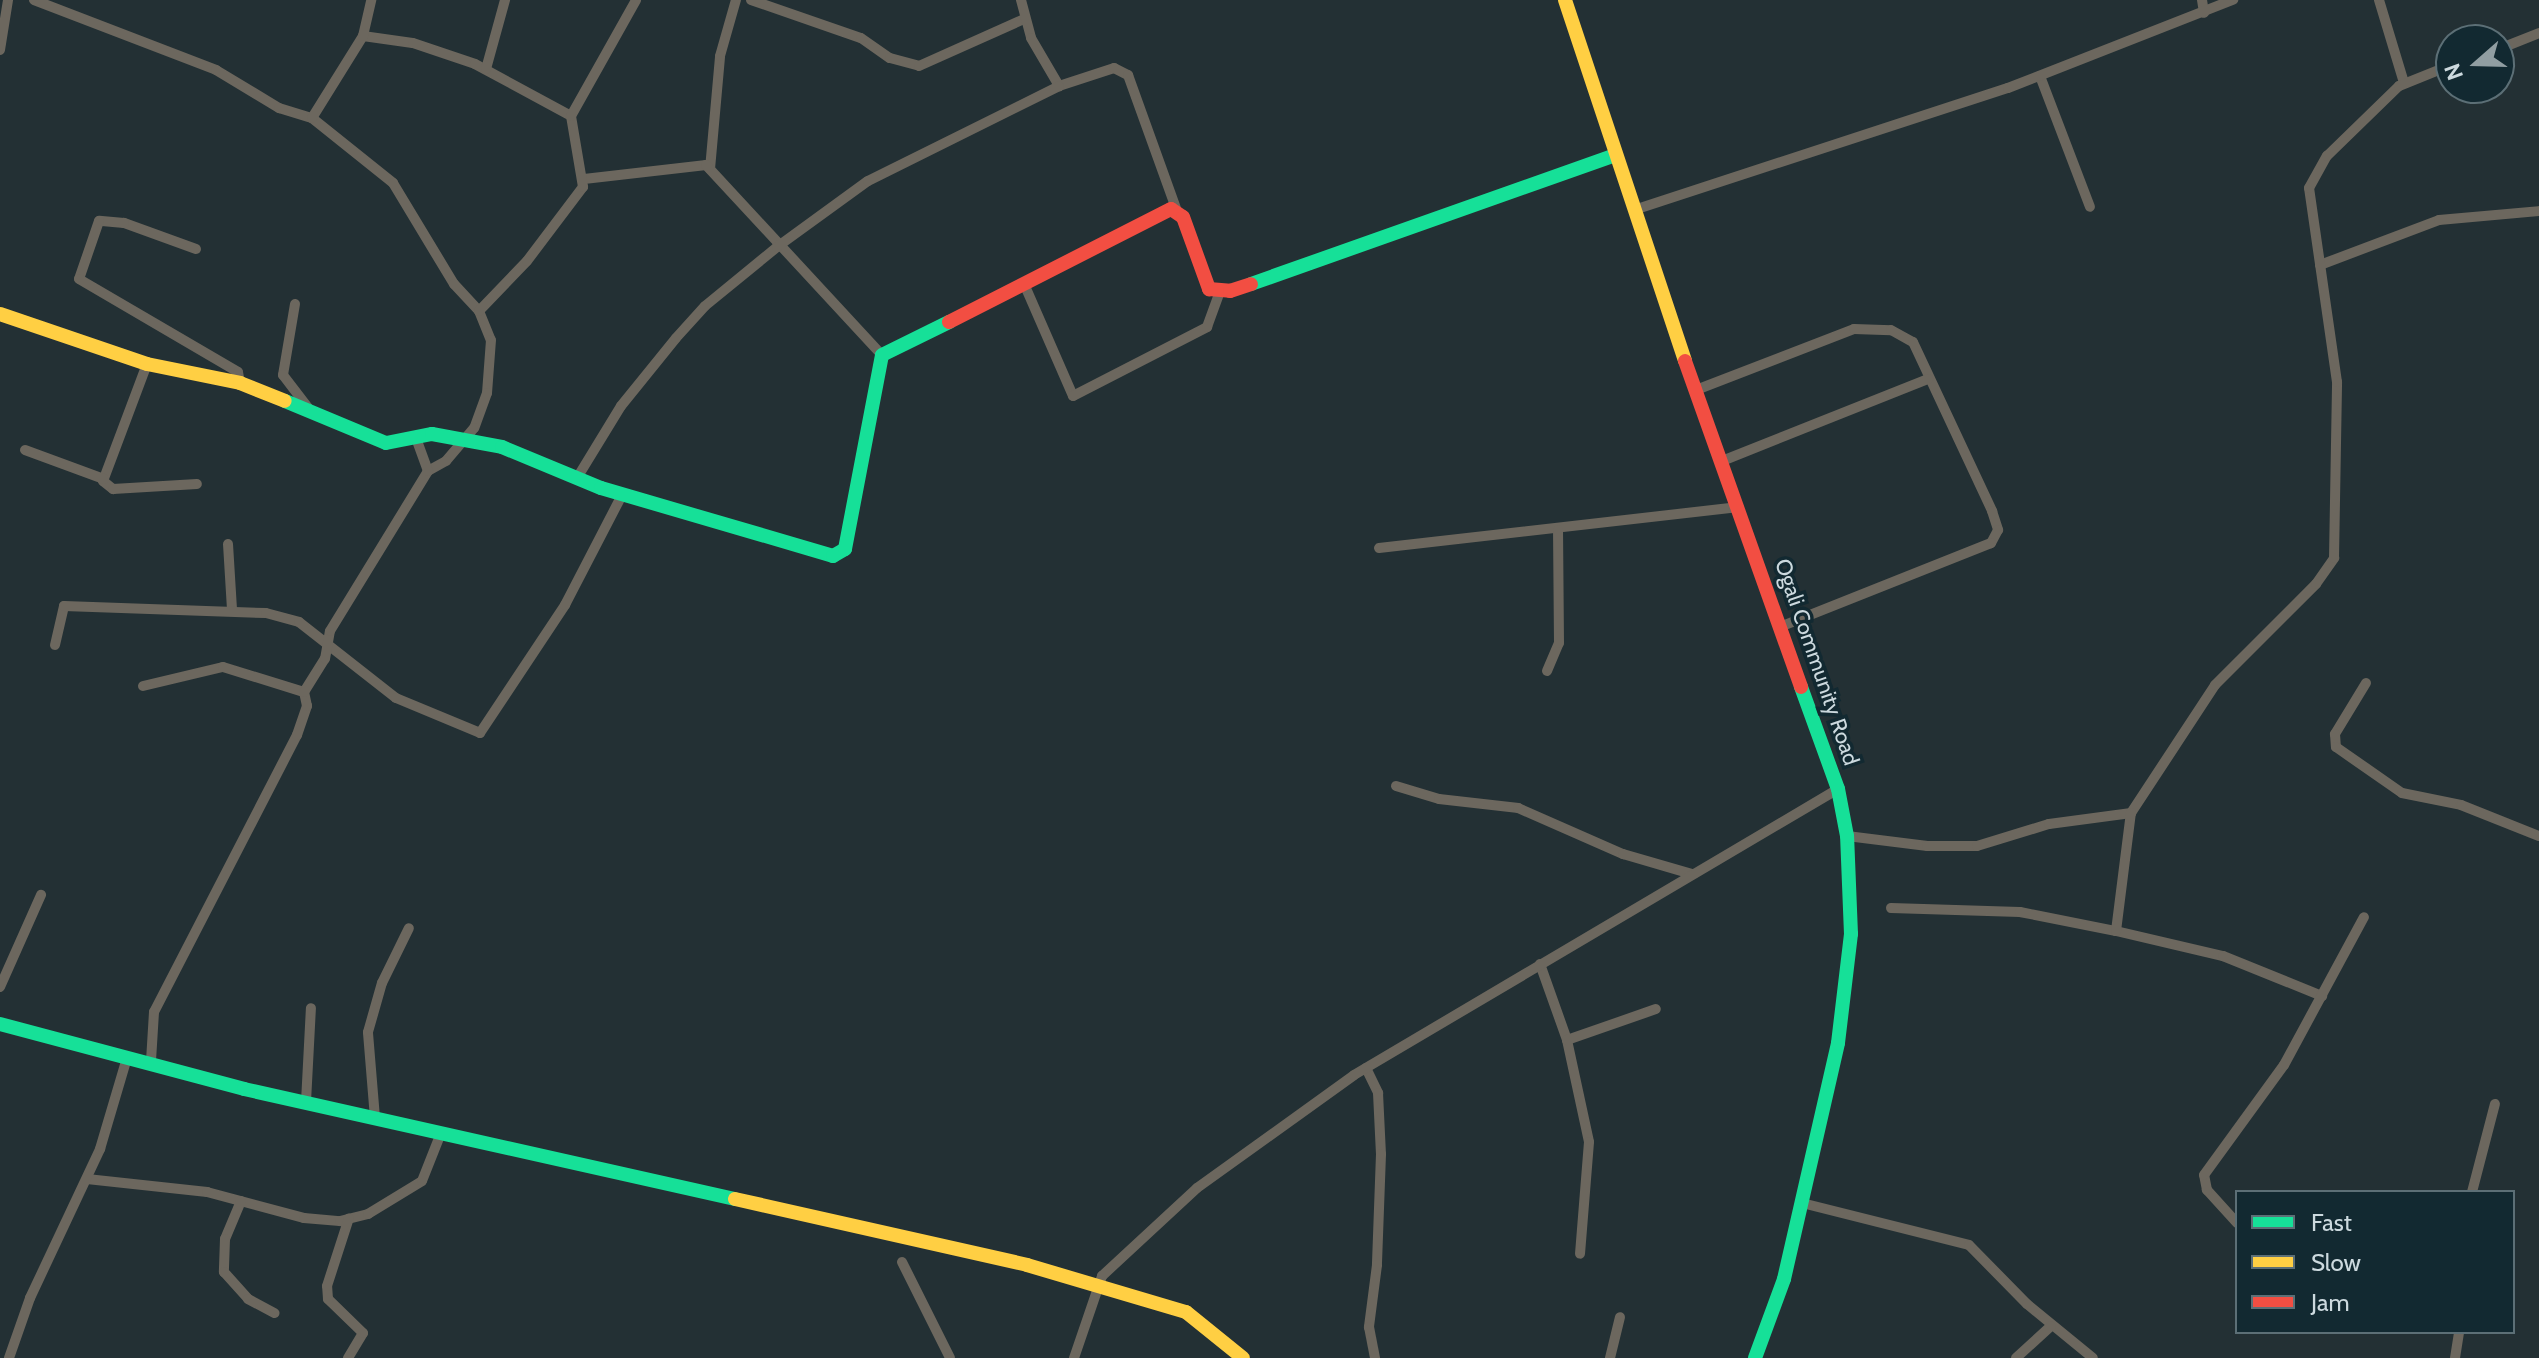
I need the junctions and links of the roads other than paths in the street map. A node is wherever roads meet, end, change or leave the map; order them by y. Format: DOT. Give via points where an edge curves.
graph roads {
  1 [pos="8,0"];
  2 [pos="34,0"];
  3 [pos="371,0"];
  4 [pos="505,0"];
  5 [pos="636,0"];
  6 [pos="736,0"];
  7 [pos="751,0"];
  8 [pos="1021,0"];
  9 [pos="1565,0"];
  10 [pos="2202,0"];
  11 [pos="2233,0"];
  12 [pos="2379,0"];
  13 [pos="2204,13"];
  14 [pos="1024,19"];
  15 [pos="2539,33"];
  16 [pos="363,36"];
  17 [pos="2515,43"];
  18 [pos="0,50"];
  19 [pos="486,69"];
  20 [pos="2435,71"];
  21 [pos="2040,76"];
  22 [pos="2404,83"];
  23 [pos="1059,86"];
  24 [pos="571,116"];
  25 [pos="312,118"];
  26 [pos="1616,155"];
  27 [pos="710,169"];
  28 [pos="584,179"];
  29 [pos="2090,207"];
  30 [pos="1634,210"];
  31 [pos="1177,211"];
  32 [pos="2539,211"];
  33 [pos="777,247"];
  34 [pos="196,249"];
  35 [pos="2320,265"];
  36 [pos="1025,286"];
  37 [pos="1220,292"];
  38 [pos="295,304"];
  39 [pos="479,311"];
  40 [pos="0,314"];
  41 [pos="882,355"];
  42 [pos="147,364"];
  43 [pos="1928,379"];
  44 [pos="240,383"];
  45 [pos="1696,390"];
  46 [pos="313,413"];
  47 [pos="417,440"];
  48 [pos="465,441"];
  49 [pos="25,450"];
  50 [pos="1722,461"];
  51 [pos="428,471"];
  52 [pos="577,478"];
  53 [pos="104,479"];
  54 [pos="197,484"];
  55 [pos="622,495"];
  56 [pos="1739,507"];
  57 [pos="1558,530"];
  58 [pos="228,544"];
  59 [pos="1379,548"];
  60 [pos="232,609"];
  61 [pos="1780,627"];
  62 [pos="55,645"];
  63 [pos="329,650"];
  64 [pos="1547,671"];
  65 [pos="2366,683"];
  66 [pos="143,686"];
  67 [pos="304,692"];
  68 [pos="1396,786"];
  69 [pos="1838,789"];
  70 [pos="2131,813"];
  71 [pos="1847,836"];
  72 [pos="2539,836"];
  73 [pos="1692,874"];
  74 [pos="41,895"];
  75 [pos="1891,908"];
  76 [pos="2364,917"];
  77 [pos="409,928"];
  78 [pos="2116,931"];
  79 [pos="1540,964"];
  80 [pos="0,987"];
  81 [pos="2322,996"];
  82 [pos="311,1008"];
  83 [pos="1656,1009"];
  84 [pos="0,1024"];
  85 [pos="1567,1040"];
  86 [pos="127,1058"];
  87 [pos="151,1061"];
  88 [pos="1366,1068"];
  89 [pos="306,1102"];
  90 [pos="2495,1104"];
  91 [pos="375,1118"];
  92 [pos="441,1133"];
  93 [pos="87,1179"];
  94 [pos="2473,1190"];
  95 [pos="241,1201"];
  96 [pos="1802,1203"];
  97 [pos="349,1218"];
  98 [pos="2235,1221"];
  99 [pos="1580,1254"];
  100 [pos="902,1262"];
  101 [pos="1098,1284"];
  102 [pos="274,1313"];
  103 [pos="1620,1317"];
  104 [pos="2051,1326"];
  105 [pos="2457,1334"];
  106 [pos="9,1358"];
  107 [pos="348,1358"];
  108 [pos="950,1358"];
  109 [pos="1074,1358"];
  110 [pos="1243,1358"];
  111 [pos="1375,1358"];
  112 [pos="1610,1358"];
  113 [pos="1755,1358"];
  114 [pos="2016,1358"];
  115 [pos="2093,1358"];
  116 [pos="2455,1358"];
  1 -- 18 [label="street"];
  2 -- 25 [label="street" via="216,70 279,108"];
  3 -- 16 [label="street"];
  4 -- 19 [label="street"];
  5 -- 24 [label="street"];
  6 -- 27 [label="street" via="720,56"];
  7 -- 14 [label="street" via="861,38 890,58 919,66"];
  8 -- 14 [label="street"];
  9 -- 26 [label="street, Ogali Community Road"];
  10 -- 13 [label="street"];
  11 -- 13 [label="street"];
  12 -- 22 [label="street"];
  13 -- 21 [label="street"];
  14 -- 23 [label="street"];
  15 -- 17 [label="street"];
  16 -- 19 [label="street" via="413,43"];
  16 -- 25 [label="street"];
  19 -- 24 [label="street"];
  20 -- 22 [label="street"];
  21 -- 29 [label="street"];
  21 -- 30 [label="street"];
  22 -- 35 [label="street" via="2327,156 2313,177 2308,200"];
  23 -- 31 [label="street" via="1114,68 1124,71"];
  23 -- 33 [label="street" via="868,181"];
  24 -- 28 [label="street" via="573,146"];
  25 -- 39 [label="street" via="393,183 454,284"];
  26 -- 30 [label="street, Ogali Community Road"];
  26 -- 37 [label="street"];
  27 -- 28 [label="street" via="690,163"];
  27 -- 33 [label="street"];
  28 -- 39 [label="street" via="527,261"];
  30 -- 45 [label="street, Ogali Community Road"];
  31 -- 36 [label="street" via="1128,227"];
  31 -- 37 [label="street" via="1209,289"];
  32 -- 35 [label="street" via="2439,220"];
  33 -- 41 [label="street"];
  33 -- 52 [label="street" via="705,306 676,338 621,406"];
  34 -- 44 [label="street" via="124,223 99,221 79,279 238,372"];
  35 -- 70 [label="street" via="2337,382 2334,558 2316,584 2215,685"];
  36 -- 37 [label="street" via="1073,396 1207,327"];
  36 -- 41 [label="street"];
  38 -- 46 [label="street" via="283,375"];
  39 -- 48 [label="street" via="491,340 488,384"];
  40 -- 42 [label="street"];
  41 -- 55 [label="street" via="840,553 822,553"];
  42 -- 44 [label="street"];
  42 -- 53 [label="street"];
  43 -- 45 [label="street" via="1913,342 1880,326 1854,329"];
  43 -- 50 [label="street"];
  43 -- 61 [label="street" via="1992,511 1997,538"];
  44 -- 46 [label="street"];
  45 -- 50 [label="street, Ogali Community Road"];
  46 -- 47 [label="street" via="386,443"];
  47 -- 48 [label="street" via="432,434"];
  47 -- 51 [label="street"];
  48 -- 51 [label="street"];
  48 -- 52 [label="street" via="502,447"];
  49 -- 53 [label="street"];
  50 -- 56 [label="street, Ogali Community Road"];
  51 -- 63 [label="street" via="352,588 330,631"];
  52 -- 55 [label="street"];
  53 -- 54 [label="street" via="113,489"];
  55 -- 63 [label="street" via="565,605 480,733 396,698"];
  56 -- 57 [label="street" via="1587,522"];
  56 -- 61 [label="street, Ogali Community Road"];
  57 -- 59 [label="street"];
  57 -- 64 [label="street" via="1559,643"];
  58 -- 60 [label="street"];
  60 -- 62 [label="street" via="64,606"];
  60 -- 63 [label="street" via="299,622"];
  61 -- 69 [label="street, Ogali Community Road"];
  63 -- 67 [label="street"];
  65 -- 72 [label="street" via="2335,734 2336,747 2402,793 2461,805"];
  66 -- 67 [label="street" via="223,667"];
  67 -- 87 [label="street" via="307,706 297,735 154,1012"];
  68 -- 73 [label="street" via="1439,799 1518,808 1623,854"];
  69 -- 71 [label="street, Ogali Community Road"];
  69 -- 73 [label="street"];
  70 -- 71 [label="street" via="2049,824 1977,846 1936,847"];
  70 -- 78 [label="street"];
  71 -- 96 [label="street, Ogali Community Road" via="1851,934 1846,986"];
  73 -- 79 [label="street"];
  74 -- 80 [label="street"];
  75 -- 78 [label="street" via="2020,912"];
  76 -- 81 [label="street"];
  77 -- 91 [label="street" via="382,983 368,1032"];
  78 -- 81 [label="street" via="2223,956"];
  79 -- 85 [label="street"];
  79 -- 88 [label="street"];
  81 -- 98 [label="street" via="2284,1065 2204,1175 2207,1190"];
  82 -- 89 [label="street"];
  83 -- 85 [label="street"];
  84 -- 86 [label="street"];
  85 -- 99 [label="street" via="1589,1142"];
  86 -- 87 [label="street"];
  86 -- 93 [label="street" via="114,1113"];
  87 -- 89 [label="street"];
  88 -- 101 [label="street" via="1197,1188 1126,1249"];
  88 -- 111 [label="street" via="1378,1093 1381,1154 1369,1327"];
  89 -- 91 [label="street"];
  90 -- 94 [label="street"];
  91 -- 92 [label="street"];
  92 -- 97 [label="street" via="422,1181 368,1214"];
  92 -- 101 [label="street"];
  93 -- 95 [label="street" via="207,1192"];
  93 -- 106 [label="street" via="30,1298"];
  95 -- 97 [label="street" via="304,1218"];
  95 -- 102 [label="street" via="225,1239 224,1272 248,1299"];
  96 -- 104 [label="street" via="1969,1245"];
  96 -- 113 [label="street, Ogali Community Road" via="1784,1279"];
  97 -- 107 [label="street" via="327,1286 328,1299 363,1333"];
  100 -- 108 [label="street"];
  101 -- 109 [label="street"];
  101 -- 110 [label="street" via="1186,1312"];
  103 -- 112 [label="street"];
  104 -- 114 [label="street"];
  104 -- 115 [label="street"];
  105 -- 116 [label="street"];
}
